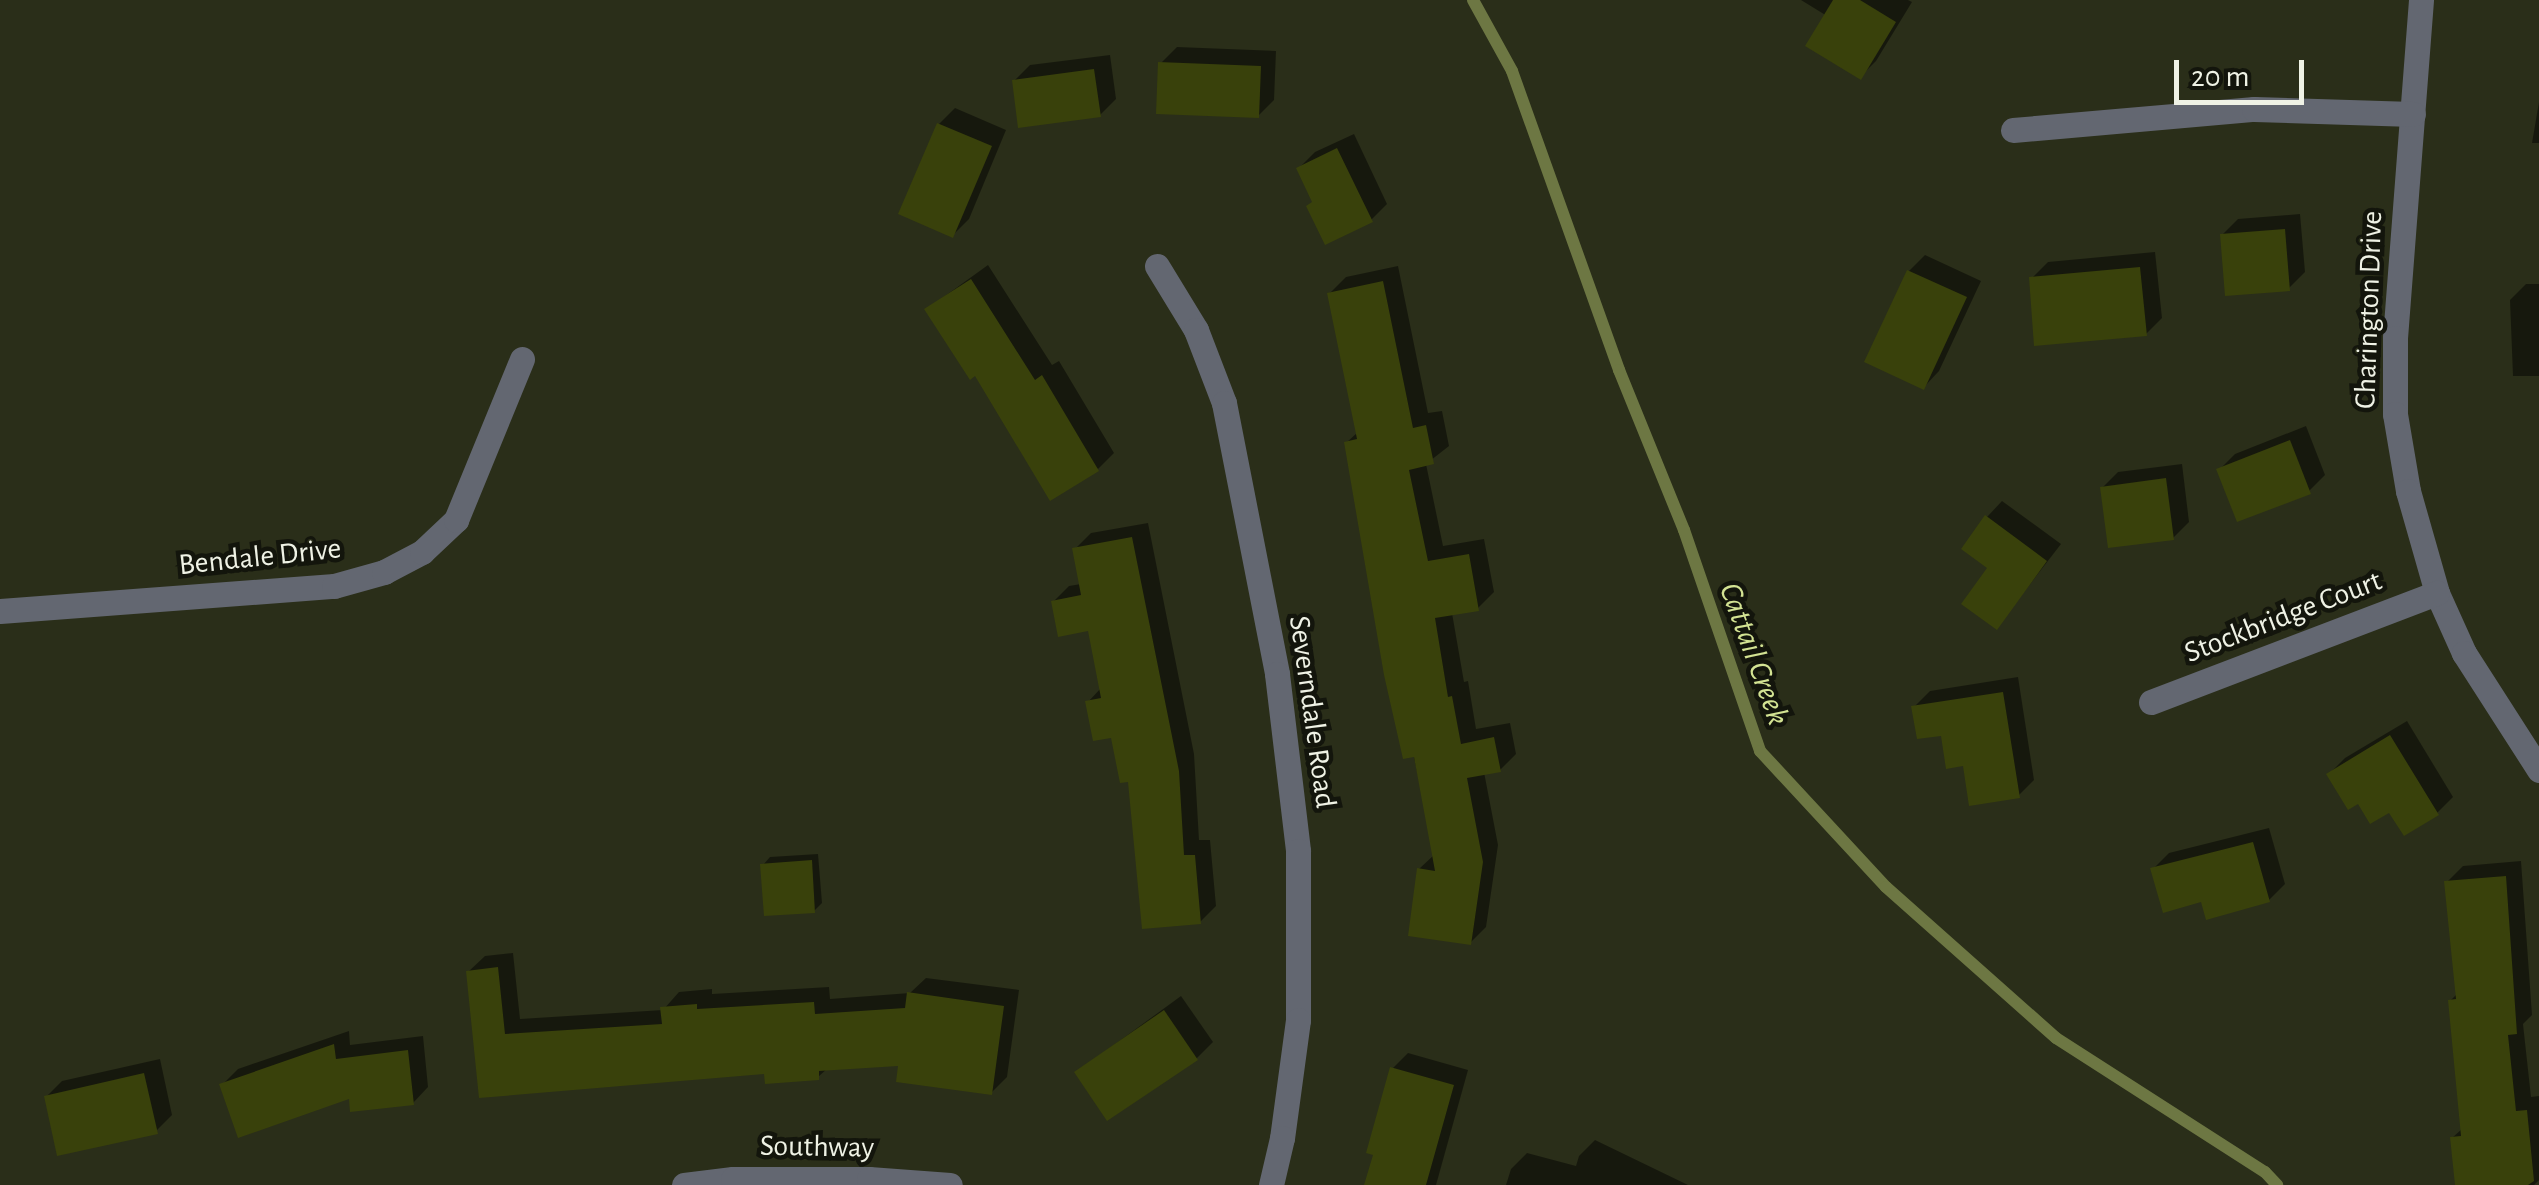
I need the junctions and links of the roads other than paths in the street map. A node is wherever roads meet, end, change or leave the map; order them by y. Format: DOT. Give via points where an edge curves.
graph roads {
  1 [pos="2421,0"];
  2 [pos="2413,114"];
  3 [pos="2013,130"];
  4 [pos="1157,266"];
  5 [pos="522,360"];
  6 [pos="2437,593"];
  7 [pos="0,611"];
  8 [pos="2151,702"];
  9 [pos="2539,770"];
  10 [pos="684,1185"];
  11 [pos="950,1185"];
  12 [pos="1270,1185"];
  1 -- 2 [label="street, Charington Drive"];
  2 -- 3 [label="street" via="2254,109"];
  2 -- 6 [label="street, Charington Drive" via="2395,414"];
  4 -- 12 [label="street, Severndale Road" via="1196,330 1224,403 1277,674 1298,851 1298,1020"];
  5 -- 7 [label="street, Bendale Drive" via="456,520 422,552 384,572 334,586"];
  6 -- 8 [label="street, Stockbridge Court"];
  6 -- 9 [label="street, Charington Drive" via="2464,653"];
  10 -- 11 [label="street, Southway" via="733,1179"];
}
